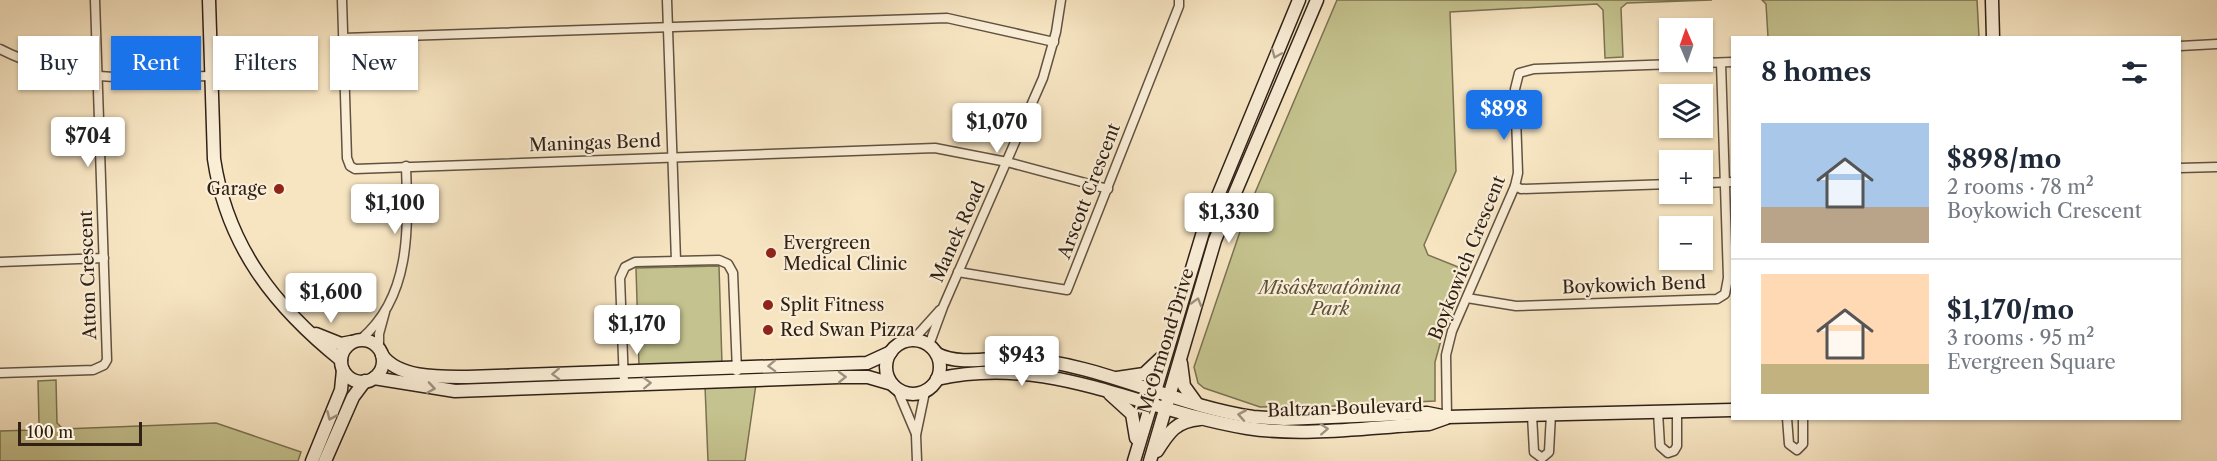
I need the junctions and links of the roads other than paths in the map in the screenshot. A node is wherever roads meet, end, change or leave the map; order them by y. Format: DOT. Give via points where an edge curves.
graph roads {
  1 [pos="95,0"];
  2 [pos="209,0"];
  3 [pos="342,0"];
  4 [pos="667,0"];
  5 [pos="1061,0"];
  6 [pos="1179,0"];
  7 [pos="1299,0"];
  8 [pos="1317,0"];
  9 [pos="1992,0"];
  10 [pos="668,27"];
  11 [pos="96,36"];
  12 [pos="343,36"];
  13 [pos="402,36"];
  14 [pos="1993,36"];
  15 [pos="1054,42"];
  16 [pos="2217,44"];
  17 [pos="2181,46"];
  18 [pos="0,49"];
  19 [pos="18,58"];
  20 [pos="1731,62"];
  21 [pos="1721,63"];
  22 [pos="212,76"];
  23 [pos="99,78"];
  24 [pos="98,90"];
  25 [pos="344,90"];
  26 [pos="673,158"];
  27 [pos="1007,162"];
  28 [pos="406,166"];
  29 [pos="2217,167"];
  30 [pos="2181,168"];
  31 [pos="1729,182"];
  32 [pos="1713,183"];
  33 [pos="1659,184"];
  34 [pos="1515,186"];
  35 [pos="1108,189"];
  36 [pos="104,258"];
  37 [pos="676,261"];
  38 [pos="0,262"];
  39 [pos="958,272"];
  40 [pos="1467,298"];
  41 [pos="386,306"];
  42 [pos="943,307"];
  43 [pos="309,330"];
  44 [pos="913,340"];
  45 [pos="356,341"];
  46 [pos="1168,347"];
  47 [pos="933,350"];
  48 [pos="381,352"];
  49 [pos="891,352"];
  50 [pos="1180,359"];
  51 [pos="342,365"];
  52 [pos="0,373"];
  53 [pos="737,373"];
  54 [pos="624,378"];
  55 [pos="938,379"];
  56 [pos="370,380"];
  57 [pos="1108,384"];
  58 [pos="895,387"];
  59 [pos="925,392"];
  60 [pos="1152,397"];
  61 [pos="1166,402"];
  62 [pos="1197,404"];
  63 [pos="1731,410"];
  64 [pos="1677,411"];
  65 [pos="1658,412"];
  66 [pos="1551,414"];
  67 [pos="1532,415"];
  68 [pos="1447,417"];
  69 [pos="1204,418"];
  70 [pos="1787,420"];
  71 [pos="1803,420"];
  72 [pos="916,435"];
  73 [pos="1135,456"];
  74 [pos="312,461"];
  75 [pos="325,461"];
  76 [pos="917,461"];
  77 [pos="1150,461"];
  1 -- 11 [label="street, Atton Crescent"];
  2 -- 22 [label="street"];
  3 -- 12 [label="street, Maningas Bend"];
  4 -- 10 [label="street"];
  5 -- 15 [label="street, Manek Road"];
  6 -- 35 [label="street, Arscott Crescent"];
  7 -- 46 [label="street, McOrmond Drive, one-way" via="1203,232"];
  50 -- 8 [label="street, McOrmond Drive, one-way" via="1215,240"];
  9 -- 14 [label="street"];
  10 -- 13 [label="street"];
  10 -- 15 [label="street" via="947,18"];
  10 -- 26 [label="street"];
  15 -- 27 [label="street, Manek Road"];
  16 -- 17 [label="street"];
  18 -- 19 [label="street"];
  20 -- 21 [label="street, Boykowich Crescent"];
  21 -- 31 [label="street, Boykowich Bend"];
  21 -- 34 [label="street, Boykowich Crescent" via="1534,69 1519,73 1515,89"];
  22 -- 23 [label="street"];
  22 -- 43 [label="street" via="214,159 231,227 271,292"];
  24 -- 36 [label="street, Atton Crescent"];
  25 -- 28 [label="street, Maningas Bend" via="346,158 350,166"];
  26 -- 27 [label="street, Maningas Bend" via="915,147"];
  26 -- 28 [label="street, Maningas Bend"];
  26 -- 37 [label="street"];
  27 -- 35 [label="street, Maningas Bend"];
  27 -- 39 [label="street, Manek Road"];
  28 -- 41 [label="street" via="408,243 398,281"];
  29 -- 30 [label="street"];
  31 -- 32 [label="street"];
  31 -- 40 [label="street, Boykowich Bend" via="1728,278 1725,294 1717,299 1516,306"];
  33 -- 34 [label="street" via="1521,189"];
  34 -- 40 [label="street, Boykowich Crescent"];
  35 -- 39 [label="street, Arscott Crescent" via="1067,290"];
  36 -- 38 [label="street"];
  36 -- 52 [label="street, Atton Crescent" via="104,365 93,369"];
  37 -- 53 [label="street" via="719,260 731,268"];
  37 -- 54 [label="street" via="635,262 622,272"];
  39 -- 42 [label="street, Manek Road"];
  40 -- 68 [label="street, Boykowich Crescent" via="1446,355"];
  41 -- 45 [label="street"];
  41 -- 48 [label="street" via="379,334"];
  42 -- 44 [label="street, Manek Road"];
  42 -- 47 [label="street, Manek Road"];
  43 -- 45 [label="street" via="341,344"];
  43 -- 51 [label="street"];
  44 -- 47 [label="street"];
  44 -- 49 [label="street"];
  45 -- 48 [label="street" via="368,340"];
  45 -- 51 [label="street" via="342,353"];
  46 -- 57 [label="street" via="1158,363 1144,374"];
  46 -- 60 [label="street, McOrmond Drive"];
  47 -- 55 [label="street" via="940,371"];
  47 -- 57 [label="street" via="949,359 1041,360"];
  54 -- 48 [label="street, one-way" via="448,377 394,367"];
  48 -- 56 [label="street" via="382,368"];
  49 -- 53 [label="street, one-way" via="867,363"];
  49 -- 58 [label="street" via="886,368"];
  50 -- 61 [label="street, McOrmond Drive"];
  50 -- 62 [label="street" via="1184,386"];
  51 -- 56 [label="street" via="352,379"];
  51 -- 74 [label="street, one-way" via="342,390"];
  53 -- 54 [label="street"];
  53 -- 58 [label="street, one-way" via="868,377"];
  56 -- 54 [label="street, one-way" via="455,391"];
  55 -- 57 [label="street" via="980,371 1015,372"];
  55 -- 59 [label="street"];
  56 -- 75 [label="street" via="352,397"];
  57 -- 60 [label="street, Baltzan Boulevard"];
  57 -- 73 [label="street" via="1132,414 1136,427"];
  58 -- 59 [label="street" via="911,394"];
  58 -- 72 [label="street"];
  59 -- 72 [label="street"];
  60 -- 61 [label="street, Baltzan Boulevard"];
  60 -- 73 [label="street, McOrmond Drive"];
  61 -- 62 [label="street, Baltzan Boulevard"];
  61 -- 69 [label="street, Baltzan Boulevard"];
  61 -- 77 [label="street, McOrmond Drive"];
  68 -- 62 [label="street, Baltzan Boulevard, one-way" via="1427,413 1269,418"];
  63 -- 64 [label="street, Baltzan Boulevard"];
  64 -- 65 [label="street, Baltzan Boulevard"];
  64 -- 65 [label="street" via="1677,446 1668,453 1660,446"];
  65 -- 66 [label="street, Baltzan Boulevard"];
  66 -- 67 [label="street, Baltzan Boulevard"];
  66 -- 67 [label="street" via="1549,452 1542,458 1534,452"];
  67 -- 68 [label="street, Baltzan Boulevard"];
  69 -- 68 [label="street, Baltzan Boulevard, one-way" via="1286,431 1429,424"];
  69 -- 77 [label="street" via="1177,424"];
  70 -- 71 [label="street" via="1789,444 1797,450 1803,444"];
  72 -- 76 [label="street"];
}
